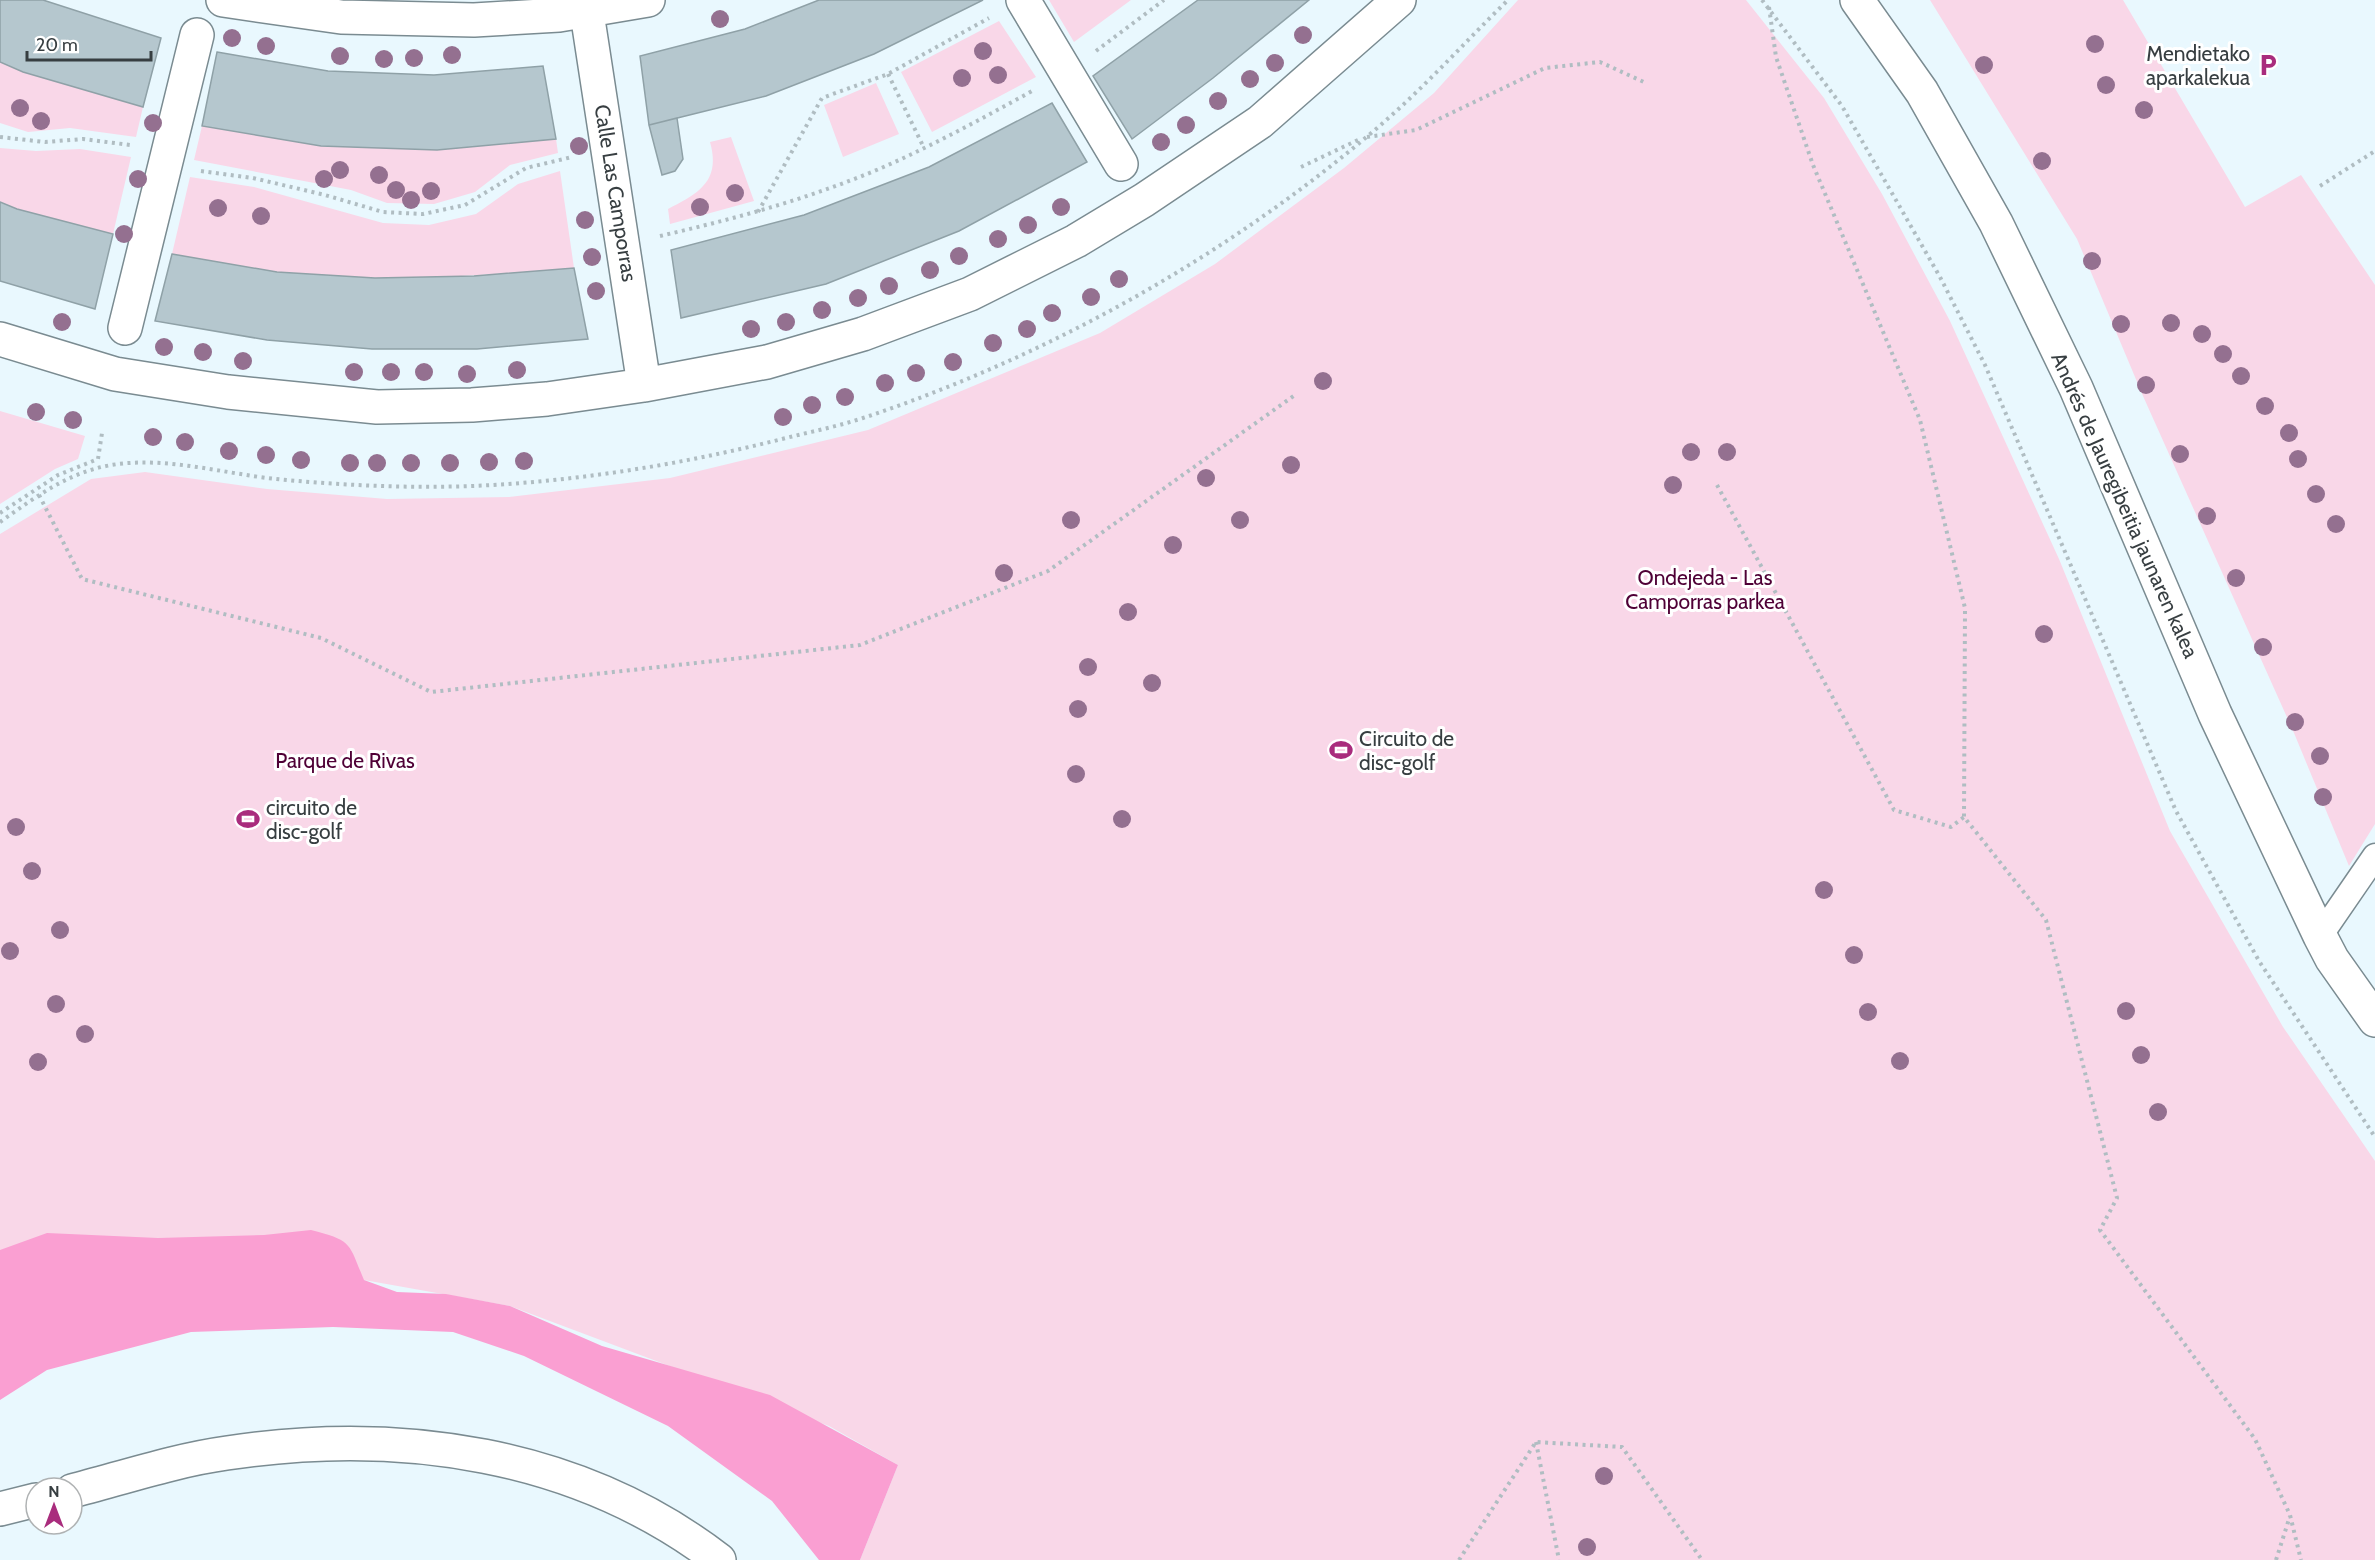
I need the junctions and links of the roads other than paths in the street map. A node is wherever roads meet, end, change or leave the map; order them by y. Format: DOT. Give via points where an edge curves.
graph roads {
  1 [pos="223,0"];
  2 [pos="648,0"];
  3 [pos="1023,0"];
  4 [pos="1399,0"];
  5 [pos="1857,0"];
  6 [pos="586,5"];
  7 [pos="197,36"];
  8 [pos="1121,164"];
  9 [pos="125,328"];
  10 [pos="0,339"];
  11 [pos="645,386"];
  12 [pos="2375,856"];
  13 [pos="2320,936"];
  14 [pos="2375,1020"];
  15 [pos="84,1488"];
  16 [pos="24,1503"];
  17 [pos="0,1509"];
  18 [pos="720,1560"];
  1 -- 6 [label="street" via="352,18 474,20 559,15"];
  2 -- 6 [label="street"];
  3 -- 8 [label="street"];
  4 -- 11 [label="street" via="1260,122 1076,241 970,294 863,334 767,362"];
  5 -- 13 [label="street, Andrés de Jauregibeitia jaunaren kalea" via="1922,92 1996,223 2076,388 2216,714"];
  6 -- 11 [label="street, Calle Las Camporras"];
  7 -- 9 [label="street"];
  10 -- 11 [label="street" via="115,374 228,392 377,407 472,405"];
  12 -- 13 [label="lane"];
  13 -- 14 [label="street, Andrés de Jauregibeitia jaunaren kalea"];
  15 -- 18 [label="street" via="224,1453 324,1442 438,1447 519,1464 614,1496"];
  16 -- 17 [label="street"];
}
